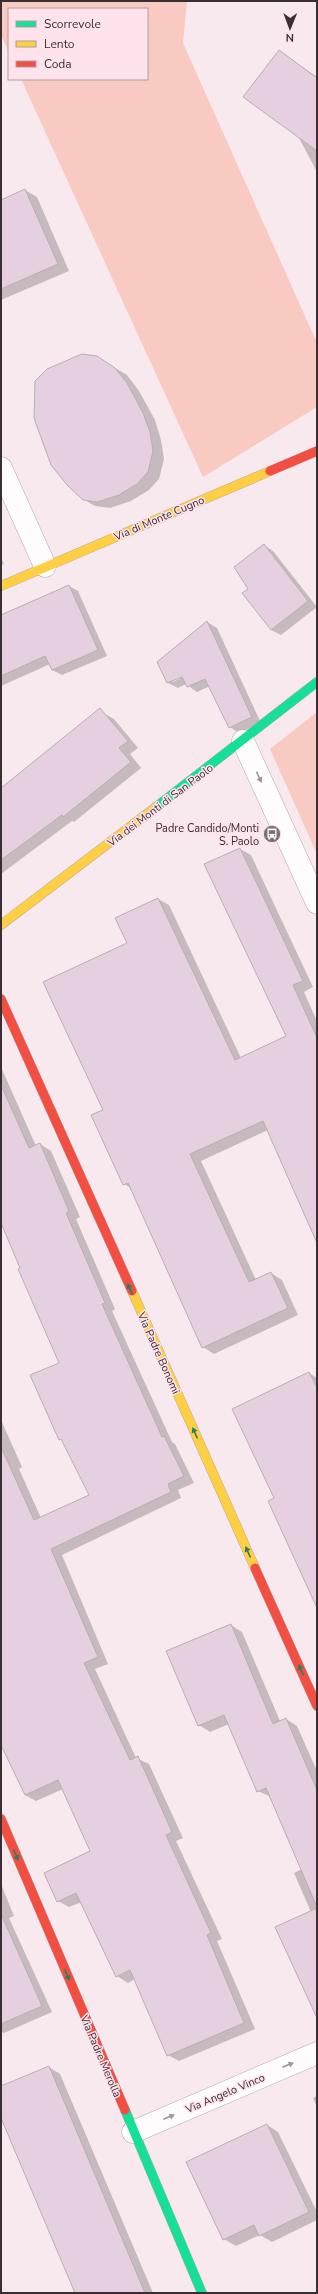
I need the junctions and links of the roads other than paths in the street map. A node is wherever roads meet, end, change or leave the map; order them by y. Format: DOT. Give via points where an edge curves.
graph roads {
  1 [pos="317,450"];
  2 [pos="1,468"];
  3 [pos="45,566"];
  4 [pos="1,586"];
  5 [pos="317,682"];
  6 [pos="243,741"];
  7 [pos="317,904"];
  8 [pos="1,925"];
  9 [pos="1,999"];
  10 [pos="317,1706"];
  11 [pos="1,1819"];
  12 [pos="317,2053"];
  13 [pos="133,2132"];
  14 [pos="202,2293"];
  1 -- 3 [label="street, Via di Monte Cugno"];
  2 -- 3 [label="street"];
  3 -- 4 [label="street, Via di Monte Cugno"];
  5 -- 6 [label="street, Via dei Monti di San Paolo"];
  6 -- 7 [label="street, one-way"];
  6 -- 8 [label="street, Via dei Monti di San Paolo"];
  10 -- 9 [label="street, Via Padre Bonomi, one-way"];
  11 -- 13 [label="street, Via Padre Merolla, one-way"];
  13 -- 12 [label="street, Via Angelo Vinco, one-way"];
  13 -- 14 [label="street, Via Padre Merolla"];
}
